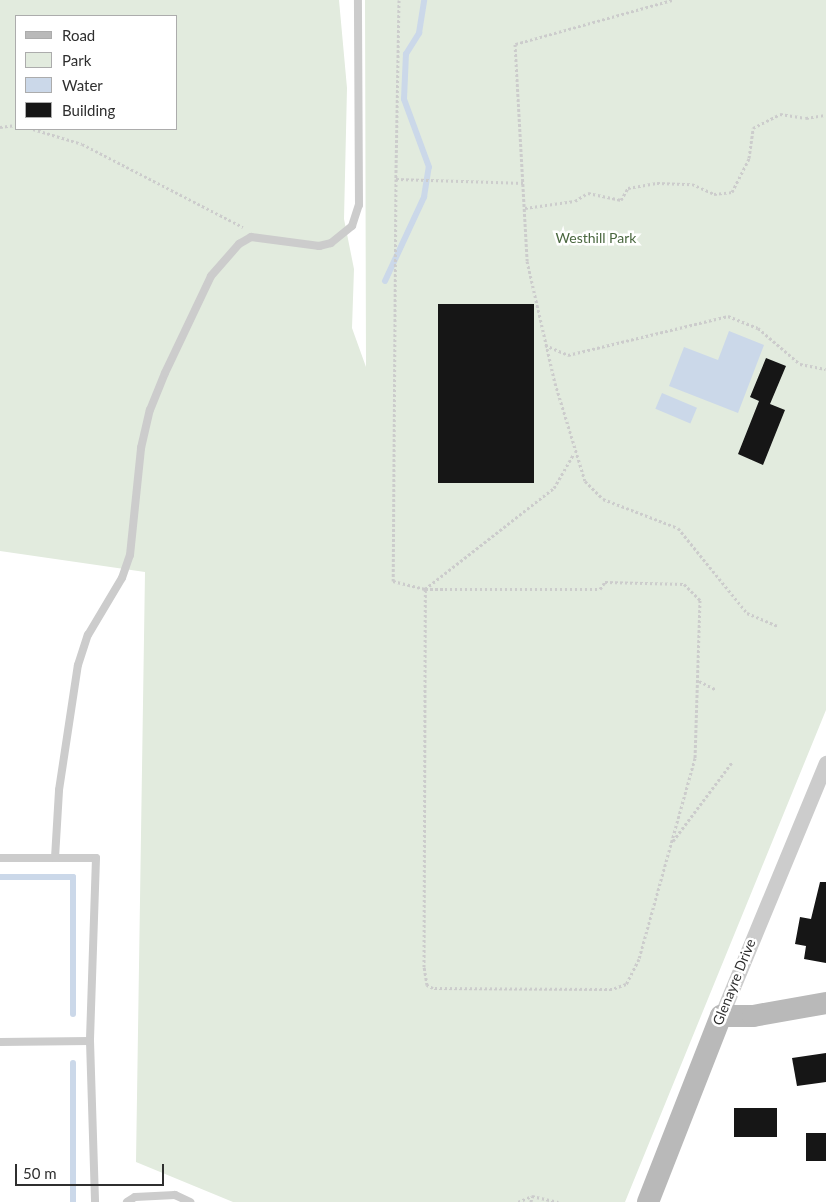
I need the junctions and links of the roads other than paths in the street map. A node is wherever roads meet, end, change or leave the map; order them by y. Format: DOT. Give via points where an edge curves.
graph roads {
  1 [pos="358,0"];
  2 [pos="826,763"];
  3 [pos="0,858"];
  4 [pos="55,858"];
  5 [pos="826,1003"];
  6 [pos="720,1016"];
  7 [pos="90,1041"];
  8 [pos="0,1042"];
  9 [pos="95,1202"];
  10 [pos="127,1202"];
  11 [pos="190,1202"];
  12 [pos="648,1202"];
  1 -- 4 [label="lane" via="359,205 352,226 331,243 319,246 252,238 224,257 211,276 150,410 141,448 130,555 122,578 88,635 78,665 58,790"];
  2 -- 6 [label="street, Glenayre Drive"];
  3 -- 4 [label="lane"];
  4 -- 7 [label="lane" via="96,858"];
  5 -- 6 [label="street" via="753,1016"];
  6 -- 12 [label="street, Glenayre Drive"];
  7 -- 8 [label="lane"];
  7 -- 9 [label="lane"];
  10 -- 11 [label="lane" via="135,1197 175,1195"];
}
